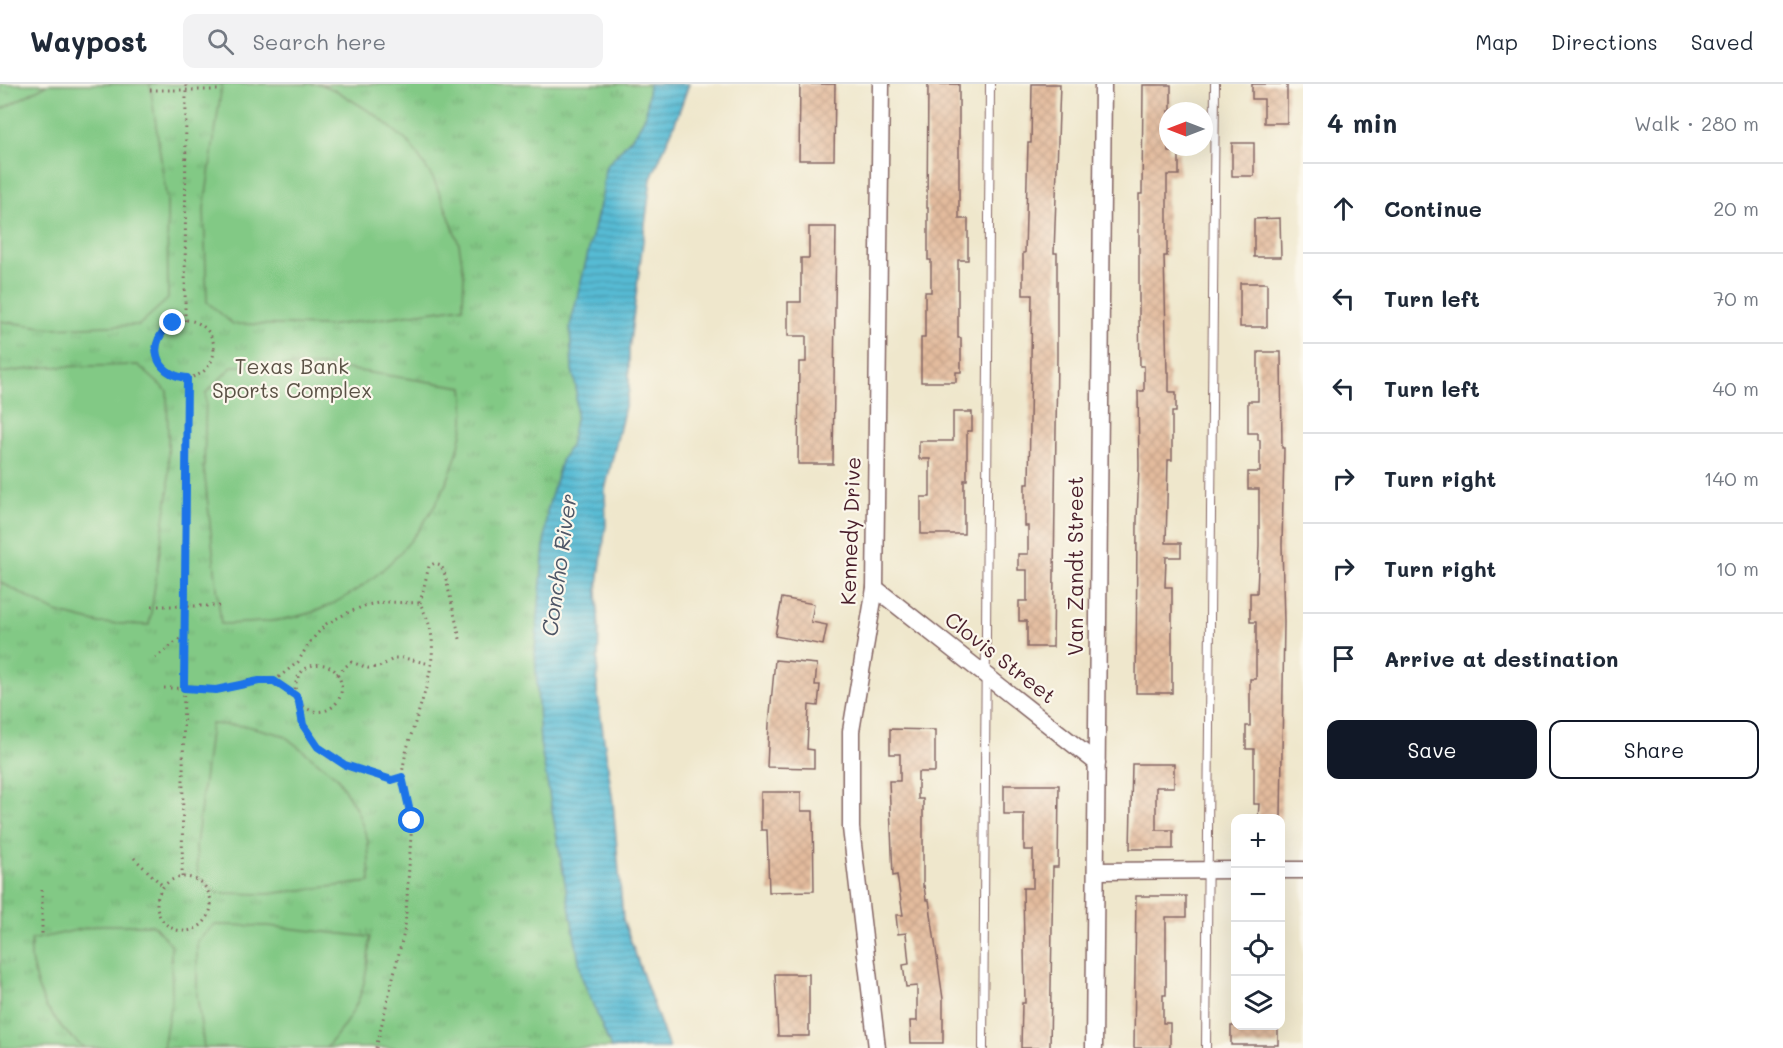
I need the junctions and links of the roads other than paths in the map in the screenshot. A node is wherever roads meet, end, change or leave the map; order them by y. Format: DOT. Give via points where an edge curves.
graph roads {
  1 [pos="881,84"];
  2 [pos="990,84"];
  3 [pos="1103,84"];
  4 [pos="1215,84"];
  5 [pos="875,588"];
  6 [pos="985,676"];
  7 [pos="1097,763"];
  8 [pos="1208,870"];
  9 [pos="1231,870"];
  10 [pos="1285,870"];
  11 [pos="1303,870"];
  12 [pos="1096,871"];
  13 [pos="877,1048"];
  14 [pos="982,1048"];
  15 [pos="1094,1048"];
  16 [pos="1206,1048"];
  1 -- 5 [label="street, Kennedy Drive"];
  2 -- 6 [label="lane"];
  3 -- 7 [label="street, Van Zandt Street"];
  4 -- 8 [label="lane"];
  5 -- 6 [label="street, Clovis Street"];
  5 -- 13 [label="street, Kennedy Drive" via="851,731 851,828"];
  6 -- 7 [label="street, Clovis Street"];
  6 -- 14 [label="lane"];
  7 -- 12 [label="street, Van Zandt Street"];
  8 -- 9 [label="street"];
  8 -- 12 [label="street"];
  8 -- 16 [label="lane"];
  10 -- 11 [label="street"];
  12 -- 15 [label="street, Van Zandt Street"];
}
